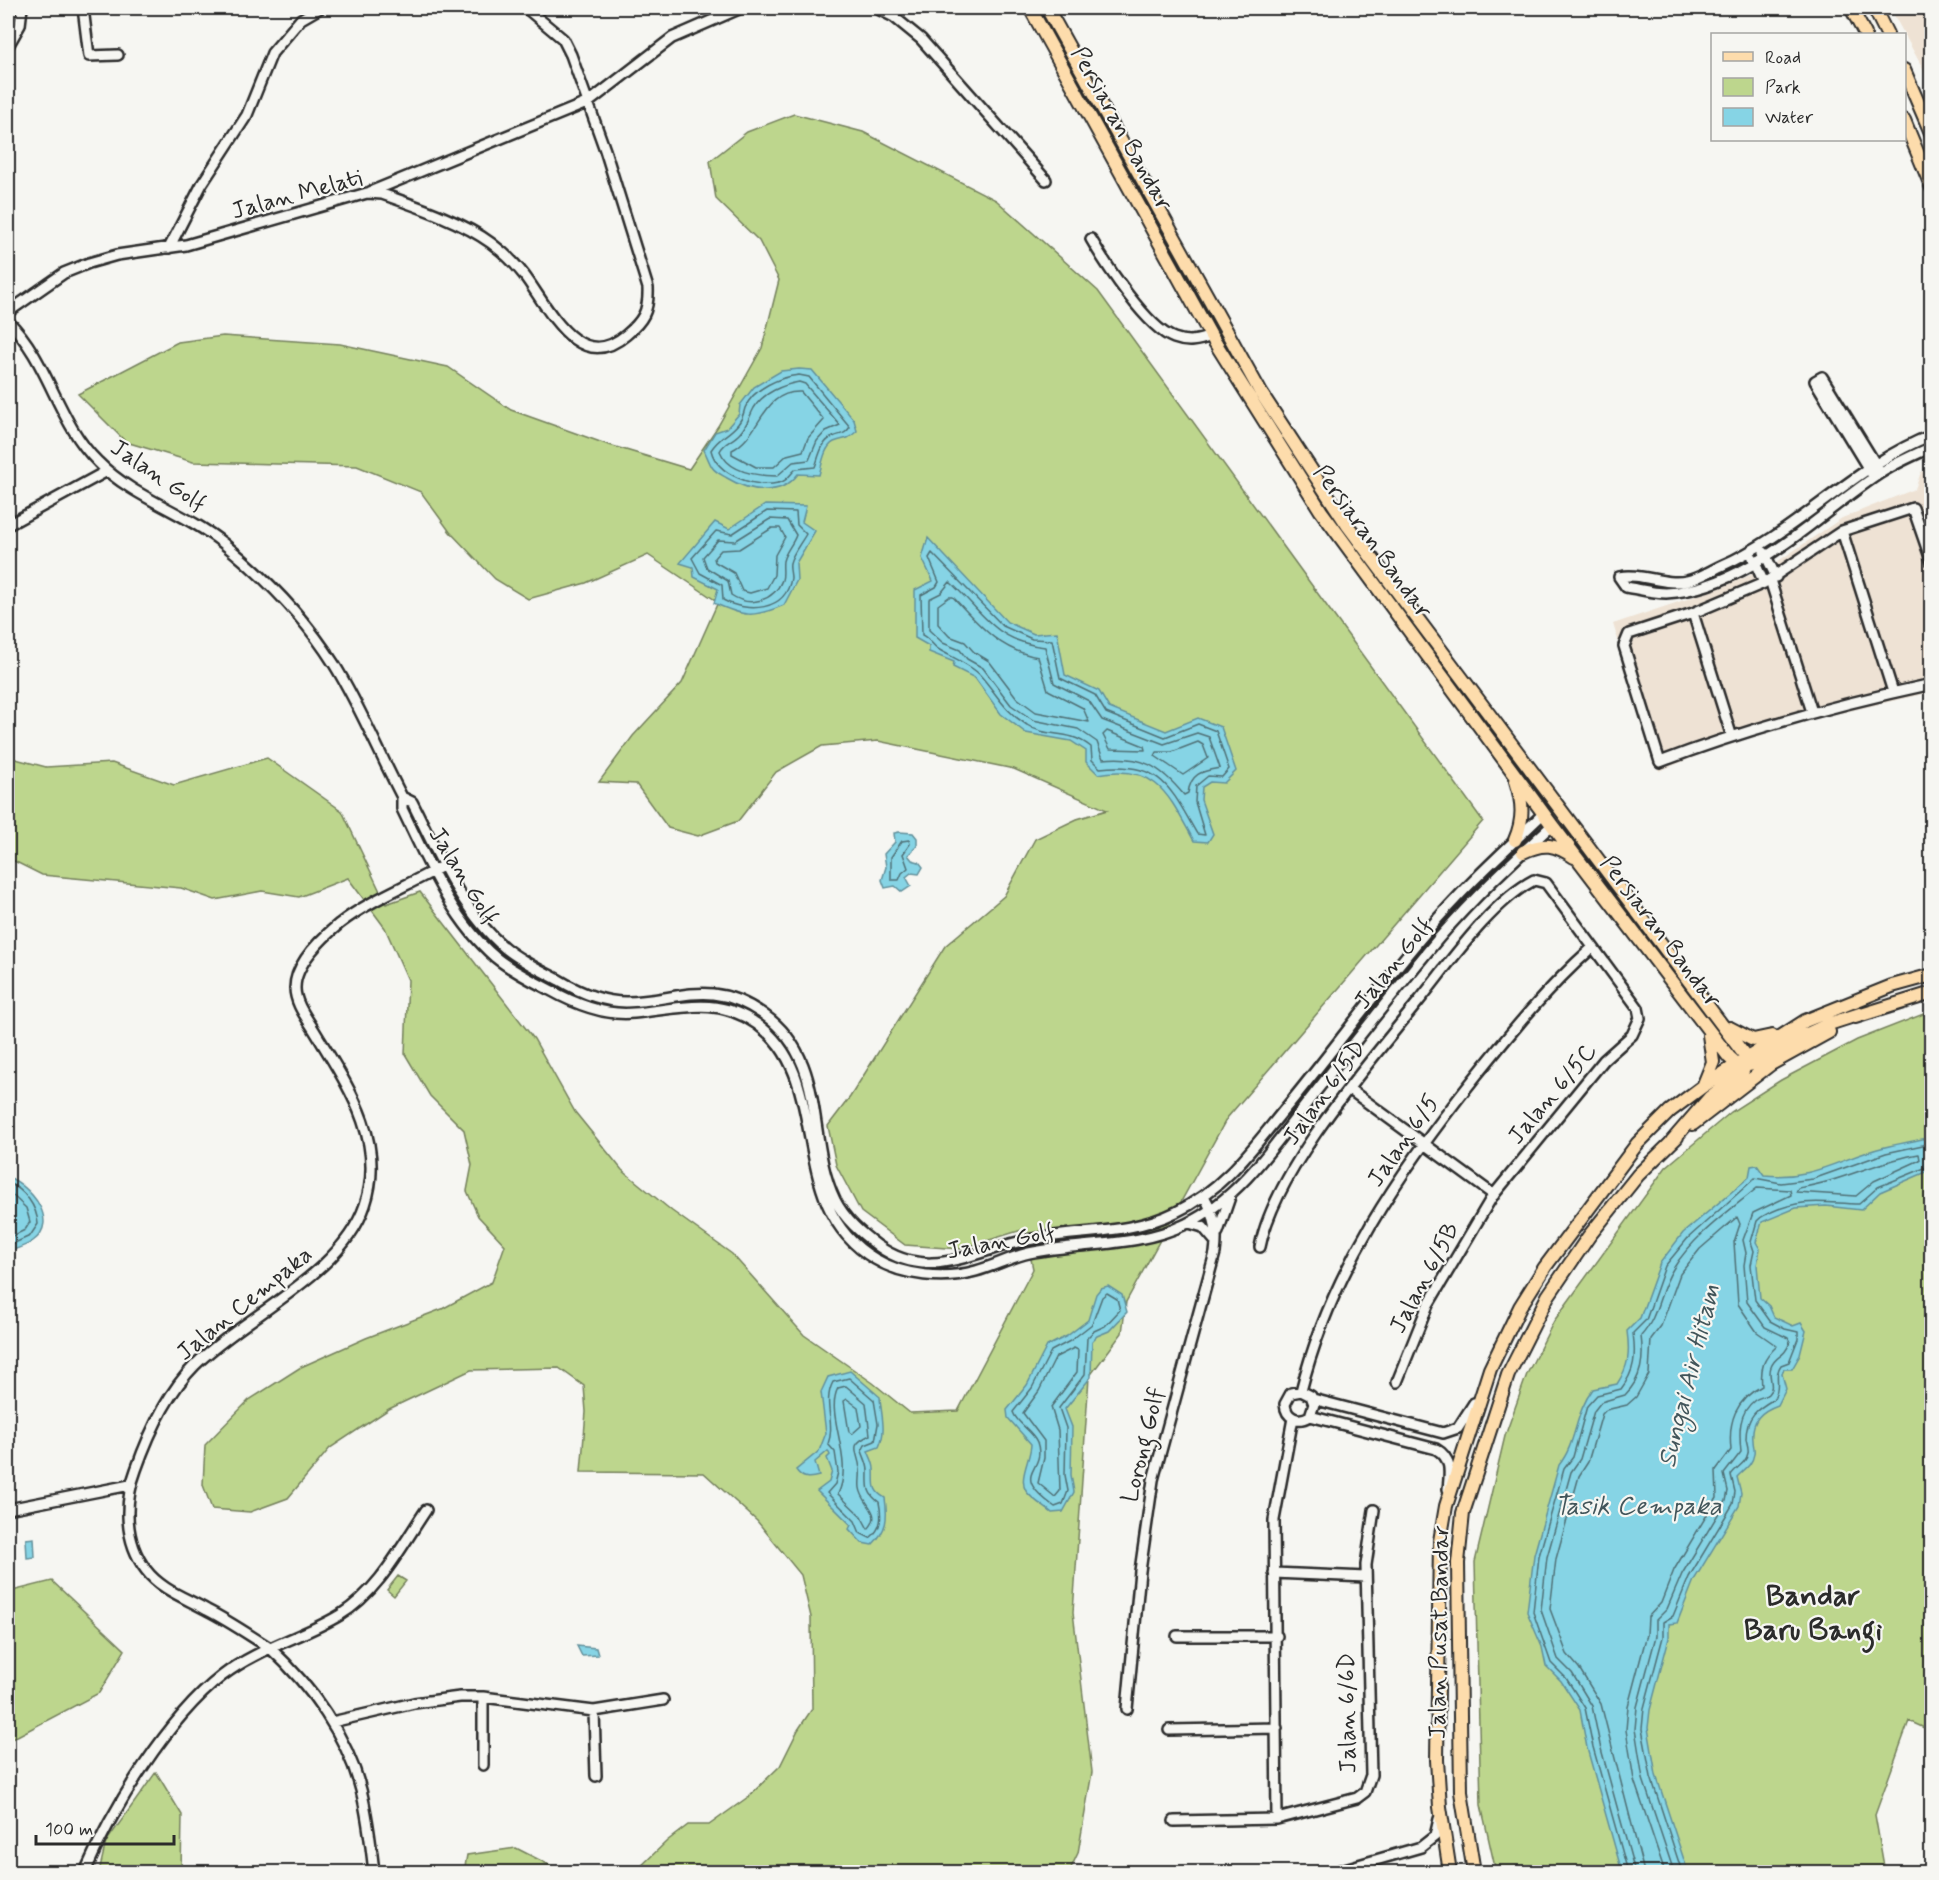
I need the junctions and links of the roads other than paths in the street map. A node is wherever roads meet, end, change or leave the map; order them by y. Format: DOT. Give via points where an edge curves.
graph roads {
  1 [pos="22,8"];
  2 [pos="83,8"];
  3 [pos="320,8"];
  4 [pos="525,8"];
  5 [pos="741,8"];
  6 [pos="876,8"];
  7 [pos="1030,8"];
  8 [pos="1047,8"];
  9 [pos="1851,8"];
  10 [pos="1874,8"];
  11 [pos="1864,33"];
  12 [pos="1886,33"];
  13 [pos="8,46"];
  14 [pos="118,54"];
  15 [pos="1906,72"];
  16 [pos="589,102"];
  17 [pos="1906,123"];
  18 [pos="1932,135"];
  19 [pos="1046,180"];
  20 [pos="1932,188"];
  21 [pos="367,193"];
  22 [pos="1091,239"];
  23 [pos="169,248"];
  24 [pos="8,312"];
  25 [pos="8,321"];
  26 [pos="1211,336"];
  27 [pos="1932,435"];
  28 [pos="1932,447"];
  29 [pos="108,471"];
  30 [pos="1875,471"];
  31 [pos="8,525"];
  32 [pos="1842,531"];
  33 [pos="1761,546"];
  34 [pos="1750,552"];
  35 [pos="1766,556"];
  36 [pos="1755,562"];
  37 [pos="1932,563"];
  38 [pos="1770,580"];
  39 [pos="1693,613"];
  40 [pos="1932,684"];
  41 [pos="1893,692"];
  42 [pos="1812,711"];
  43 [pos="1503,731"];
  44 [pos="1731,735"];
  45 [pos="1513,772"];
  46 [pos="402,797"];
  47 [pos="1550,818"];
  48 [pos="1515,840"];
  49 [pos="1523,852"];
  50 [pos="1582,864"];
  51 [pos="444,865"];
  52 [pos="432,872"];
  53 [pos="1624,893"];
  54 [pos="1426,931"];
  55 [pos="490,934"];
  56 [pos="1438,939"];
  57 [pos="479,941"];
  58 [pos="1592,948"];
  59 [pos="1932,975"];
  60 [pos="1932,985"];
  61 [pos="1892,986"];
  62 [pos="1932,993"];
  63 [pos="1860,1014"];
  64 [pos="1715,1016"];
  65 [pos="1708,1031"];
  66 [pos="1788,1031"];
  67 [pos="1742,1063"];
  68 [pos="1702,1087"];
  69 [pos="1349,1089"];
  70 [pos="1672,1141"];
  71 [pos="1421,1144"];
  72 [pos="1231,1194"];
  73 [pos="1494,1195"];
  74 [pos="1204,1196"];
  75 [pos="1212,1210"];
  76 [pos="1189,1223"];
  77 [pos="1216,1241"];
  78 [pos="1260,1247"];
  79 [pos="1490,1369"];
  80 [pos="1397,1382"];
  81 [pos="1301,1390"];
  82 [pos="1313,1399"];
  83 [pos="1310,1416"];
  84 [pos="1293,1418"];
  85 [pos="130,1485"];
  86 [pos="1446,1506"];
  87 [pos="8,1509"];
  88 [pos="426,1510"];
  89 [pos="1374,1510"];
  90 [pos="1274,1573"];
  91 [pos="1366,1577"];
  92 [pos="1177,1636"];
  93 [pos="1276,1636"];
  94 [pos="270,1648"];
  95 [pos="483,1697"];
  96 [pos="663,1700"];
  97 [pos="1128,1709"];
  98 [pos="594,1711"];
  99 [pos="332,1722"];
  100 [pos="1277,1728"];
  101 [pos="1169,1730"];
  102 [pos="483,1765"];
  103 [pos="596,1776"];
  104 [pos="1440,1807"];
  105 [pos="1277,1819"];
  106 [pos="1174,1821"];
  107 [pos="85,1872"];
  108 [pos="374,1872"];
  109 [pos="1334,1872"];
  110 [pos="1450,1872"];
  111 [pos="1474,1872"];
  1 -- 13 [label="street" via="20,25"];
  2 -- 14 [label="street" via="89,56"];
  3 -- 23 [label="street" via="301,19 272,52 247,115 202,184"];
  4 -- 16 [label="street, Jalan Melati" via="563,39"];
  5 -- 16 [label="street" via="672,38"];
  6 -- 19 [label="street" via="921,39"];
  7 -- 26 [label="main road, Persiaran Bandar"];
  8 -- 43 [label="main road, Persiaran Bandar" via="1261,393 1348,526"];
  9 -- 11 [label="main road"];
  10 -- 12 [label="main road"];
  15 -- 18 [label="main road"];
  16 -- 21 [label="street"];
  16 -- 21 [label="street, Jalan Melati" via="648,288 649,304 644,318 622,339 605,345 578,342 556,323 523,273 490,242 407,203"];
  17 -- 20 [label="main road"];
  21 -- 23 [label="street, Jalan Melati"];
  22 -- 26 [label="street" via="1109,270 1164,333 1190,341"];
  23 -- 24 [label="street, Jalan Melati" via="89,263 64,273"];
  25 -- 29 [label="street, Jalan Golf" via="42,370 77,438"];
  26 -- 45 [label="main road, Persiaran Bandar" via="1321,512"];
  27 -- 30 [label="street" via="1905,446"];
  28 -- 30 [label="street"];
  29 -- 31 [label="street"];
  29 -- 46 [label="street, Jalan Golf" via="221,542 282,599 333,663"];
  30 -- 30 [label="street" via="1822,377 1815,381"];
  30 -- 33 [label="street"];
  30 -- 35 [label="street"];
  32 -- 37 [label="street" via="1913,508"];
  32 -- 38 [label="street"];
  32 -- 41 [label="street"];
  33 -- 34 [label="street"];
  33 -- 35 [label="street"];
  34 -- 36 [label="street"];
  34 -- 36 [label="street" via="1687,581 1630,574 1619,577 1626,586 1673,592 1712,582"];
  35 -- 36 [label="street"];
  35 -- 38 [label="street"];
  36 -- 38 [label="street"];
  38 -- 39 [label="street"];
  38 -- 42 [label="street"];
  39 -- 44 [label="street"];
  39 -- 44 [label="street" via="1629,634 1624,646 1627,657 1660,762"];
  40 -- 41 [label="street"];
  41 -- 42 [label="street"];
  42 -- 44 [label="street"];
  43 -- 47 [label="main road"];
  43 -- 53 [label="main road, Persiaran Bandar"];
  45 -- 47 [label="main road, Persiaran Bandar"];
  45 -- 48 [label="main road" via="1522,816"];
  46 -- 51 [label="street, Jalan Golf" via="412,802"];
  46 -- 52 [label="street, Jalan Golf" via="402,809"];
  47 -- 48 [label="street, Jalan Golf"];
  47 -- 49 [label="street, Jalan Golf"];
  47 -- 50 [label="main road, Persiaran Bandar"];
  47 -- 53 [label="main road"];
  48 -- 54 [label="street, Jalan Golf"];
  49 -- 50 [label="main road" via="1550,844"];
  49 -- 56 [label="street, Jalan Golf"];
  50 -- 65 [label="main road, Persiaran Bandar"];
  51 -- 52 [label="street, Jalan Cempaka"];
  51 -- 55 [label="street, Jalan Golf"];
  52 -- 57 [label="street, Jalan Golf"];
  52 -- 85 [label="street, Jalan Cempaka" via="338,925 309,956 296,980 300,1006 347,1086 367,1132 371,1180 356,1230 334,1258 194,1366 165,1407"];
  53 -- 64 [label="main road, Persiaran Bandar"];
  54 -- 56 [label="street"];
  54 -- 74 [label="street, Jalan Golf" via="1244,1160"];
  55 -- 57 [label="street"];
  55 -- 74 [label="street, Jalan Golf" via="517,957 596,997 629,1002 707,993 737,1001 766,1016 781,1029 807,1073 829,1183 841,1211 863,1234 900,1257 935,1264 957,1261 1032,1239 1154,1221"];
  56 -- 72 [label="street, Jalan Golf"];
  57 -- 76 [label="street, Jalan Golf" via="517,972 594,1010 622,1014 701,1005 729,1010 758,1024 780,1047 796,1079 817,1179 836,1224 875,1260 923,1274 956,1275 1028,1254 1138,1240"];
  58 -- 69 [label="street, Jalan 6/5D" via="1546,883 1534,880 1521,887 1473,933"];
  58 -- 71 [label="street, Jalan 6/5" via="1536,1000"];
  58 -- 73 [label="street, Jalan 6/5C" via="1638,1008 1640,1018 1632,1035 1604,1060"];
  59 -- 61 [label="main road, Jalan Pusat Bandar"];
  60 -- 61 [label="main road" via="1901,993"];
  61 -- 66 [label="main road, Jalan Pusat Bandar"];
  62 -- 63 [label="main road, Jalan Pusat Bandar"];
  63 -- 67 [label="main road"];
  63 -- 70 [label="main road, Jalan Pusat Bandar" via="1771,1064"];
  64 -- 66 [label="main road" via="1748,1039"];
  64 -- 67 [label="main road, Persiaran Bandar"];
  65 -- 67 [label="main road, Persiaran Bandar"];
  65 -- 68 [label="main road" via="1713,1062"];
  66 -- 67 [label="main road, Jalan Pusat Bandar"];
  67 -- 68 [label="main road, Jalan Pusat Bandar"];
  67 -- 70 [label="main road"];
  68 -- 79 [label="main road, Jalan Pusat Bandar" via="1670,1111 1637,1144 1600,1192 1520,1307"];
  69 -- 71 [label="street"];
  69 -- 78 [label="street, Jalan 6/5D" via="1282,1189 1264,1226"];
  70 -- 111 [label="main road, Jalan Pusat Bandar" via="1638,1175 1589,1236 1548,1296 1508,1376 1463,1513 1458,1563 1461,1792"];
  71 -- 73 [label="street"];
  71 -- 81 [label="street, Jalan 6/5" via="1352,1253 1313,1347"];
  72 -- 75 [label="street, Jalan Golf"];
  72 -- 77 [label="street"];
  73 -- 80 [label="street, Jalan 6/5B" via="1428,1305"];
  74 -- 75 [label="street, Lorong Golf"];
  75 -- 76 [label="street, Jalan Golf"];
  75 -- 77 [label="street, Lorong Golf"];
  76 -- 77 [label="street" via="1203,1227"];
  77 -- 97 [label="street, Lorong Golf" via="1207,1290 1153,1480"];
  79 -- 82 [label="street" via="1464,1422 1452,1432 1443,1433"];
  79 -- 86 [label="main road, Jalan Pusat Bandar"];
  81 -- 82 [label="street"];
  81 -- 84 [label="street" via="1291,1393 1286,1400 1285,1410"];
  82 -- 83 [label="street"];
  83 -- 84 [label="street"];
  83 -- 86 [label="street" via="1443,1453 1450,1468"];
  84 -- 90 [label="street" via="1274,1520"];
  85 -- 87 [label="street"];
  85 -- 94 [label="street, Jalan Cempaka" via="128,1531 146,1570 164,1587"];
  86 -- 104 [label="main road, Jalan Pusat Bandar" via="1438,1575"];
  88 -- 94 [label="street" via="374,1587 357,1603 321,1625"];
  89 -- 91 [label="street, Jalan 6/6D"];
  90 -- 91 [label="street"];
  90 -- 93 [label="street"];
  91 -- 105 [label="street, Jalan 6/6D" via="1369,1784 1357,1798"];
  92 -- 93 [label="street"];
  93 -- 100 [label="street"];
  94 -- 99 [label="street, Jalan Cempaka"];
  94 -- 107 [label="street" via="223,1675 186,1712 127,1792"];
  95 -- 98 [label="street"];
  95 -- 99 [label="street" via="414,1702"];
  95 -- 102 [label="street"];
  96 -- 98 [label="street"];
  98 -- 103 [label="street"];
  99 -- 108 [label="street, Jalan Cempaka" via="362,1791"];
  100 -- 101 [label="street"];
  100 -- 105 [label="street"];
  104 -- 109 [label="street, Jalan Pusat Bandar" via="1435,1836 1429,1843"];
  104 -- 110 [label="main road, Jalan Pusat Bandar"];
  105 -- 106 [label="street, Jalan 6/6D"];
}
